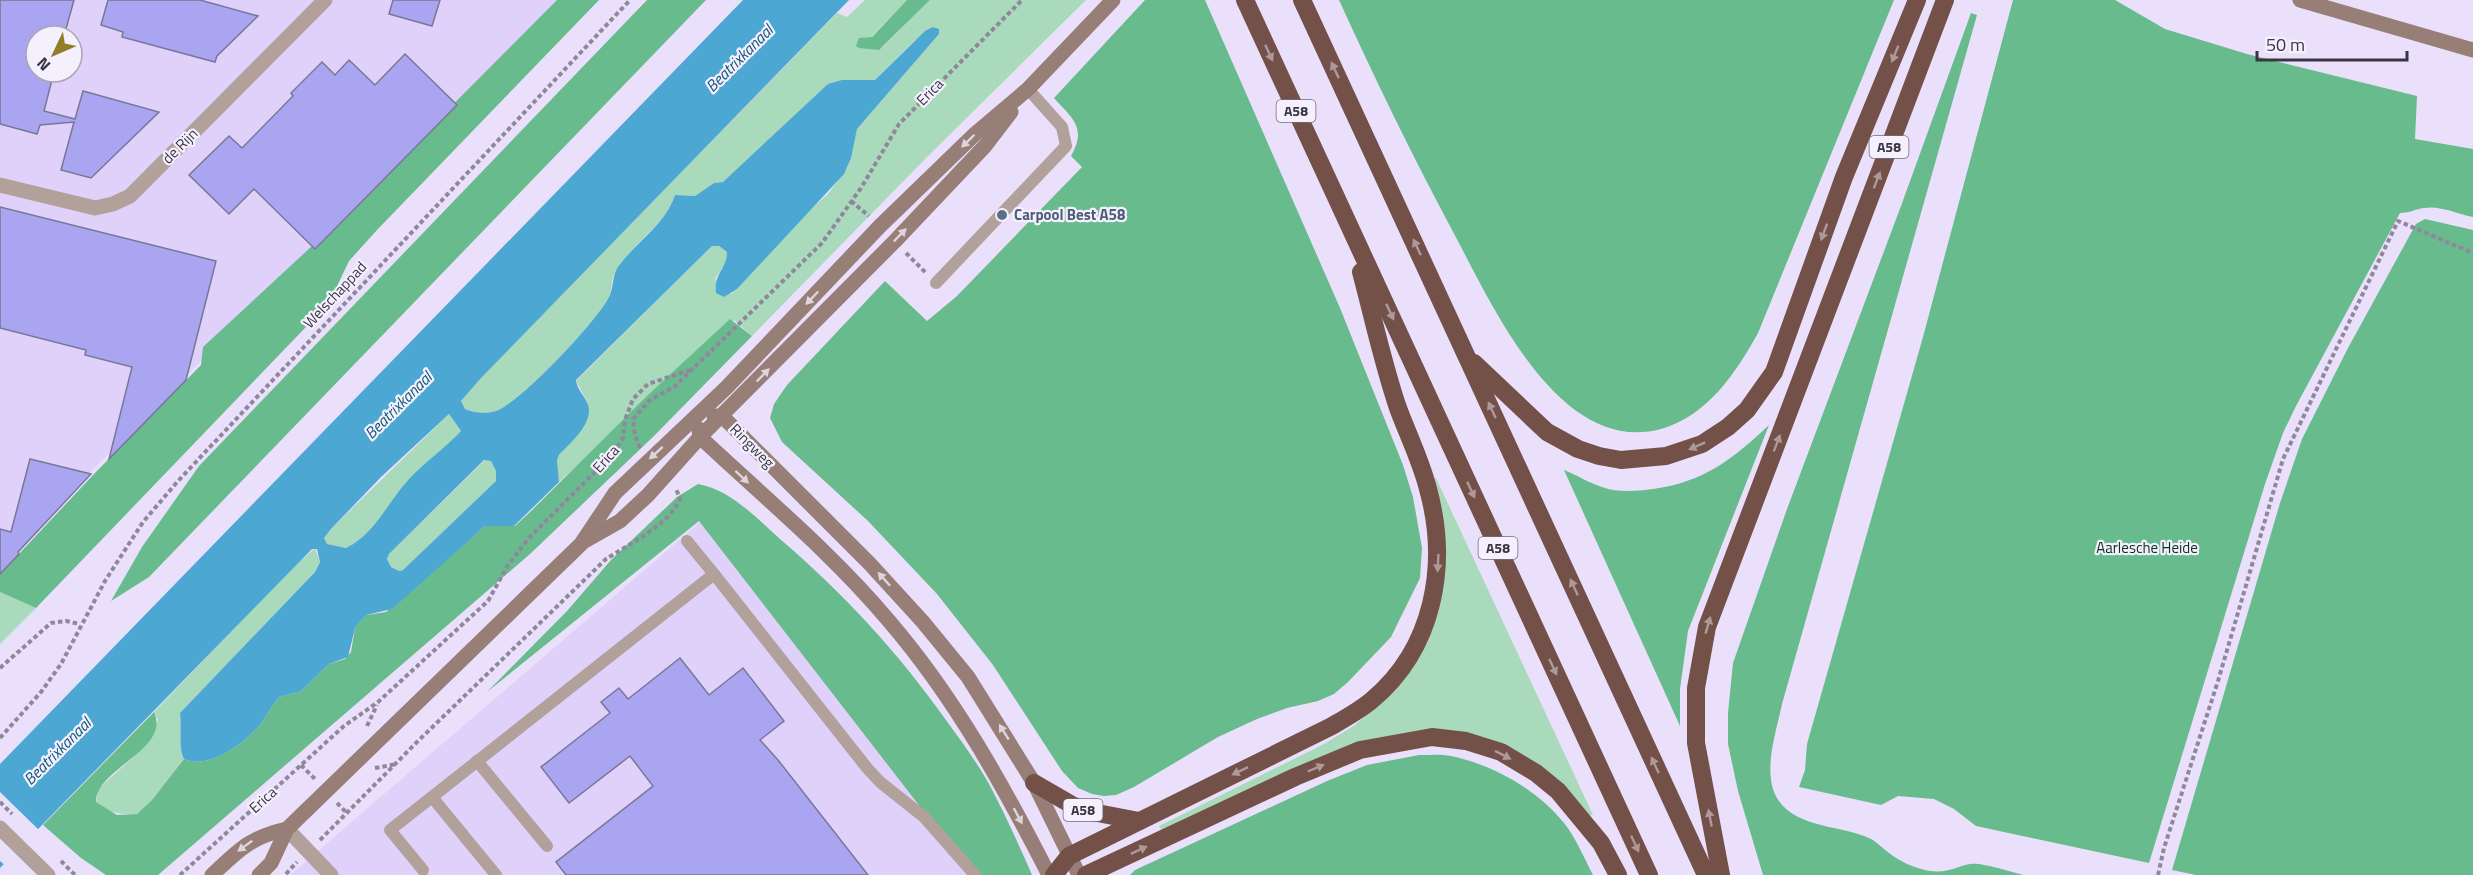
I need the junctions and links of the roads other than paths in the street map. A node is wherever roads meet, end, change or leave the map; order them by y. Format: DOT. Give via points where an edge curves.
graph roads {
  1 [pos="325,0"];
  2 [pos="1113,0"];
  3 [pos="1245,0"];
  4 [pos="1302,0"];
  5 [pos="1917,0"];
  6 [pos="1945,0"];
  7 [pos="2300,0"];
  8 [pos="2473,50"];
  9 [pos="1028,89"];
  10 [pos="0,185"];
  11 [pos="1348,221"];
  12 [pos="936,283"];
  13 [pos="1468,357"];
  14 [pos="698,416"];
  15 [pos="722,416"];
  16 [pos="700,437"];
  17 [pos="687,541"];
  18 [pos="580,544"];
  19 [pos="714,574"];
  20 [pos="477,761"];
  21 [pos="1034,783"];
  22 [pos="432,797"];
  23 [pos="1139,821"];
  24 [pos="0,828"];
  25 [pos="287,829"];
  26 [pos="547,846"];
  27 [pos="1069,856"];
  28 [pos="423,870"];
  29 [pos="48,875"];
  30 [pos="212,875"];
  31 [pos="259,875"];
  32 [pos="331,875"];
  33 [pos="496,875"];
  34 [pos="975,875"];
  35 [pos="1051,875"];
  36 [pos="1079,875"];
  37 [pos="1086,875"];
  38 [pos="1618,875"];
  39 [pos="1649,875"];
  40 [pos="1706,875"];
  41 [pos="1721,875"];
  1 -- 10 [label="street, de Rijn" via="130,196 95,208"];
  2 -- 9 [label="main road, Erica"];
  3 -- 11 [label="highway, A58, one-way"];
  13 -- 4 [label="highway, A58, one-way"];
  5 -- 13 [label="highway, A58, one-way" via="1844,177 1774,372 1747,410 1728,427 1702,444 1666,456 1620,460 1599,456 1547,432"];
  41 -- 6 [label="highway, A58, one-way" via="1696,743 1696,688 1707,627"];
  7 -- 8 [label="main road"];
  9 -- 12 [label="lane" via="1062,127 1066,146"];
  9 -- 14 [label="main road, Erica, one-way" via="880,226"];
  15 -- 9 [label="main road, Erica, one-way" via="985,146"];
  11 -- 23 [label="highway, A58, one-way" via="1398,406 1434,512 1439,555 1434,598 1426,622 1400,670 1364,706 1330,727"];
  11 -- 39 [label="highway, A58, one-way"];
  40 -- 13 [label="highway, A58, one-way"];
  14 -- 15 [label="main road, Ringweg"];
  14 -- 16 [label="main road"];
  14 -- 18 [label="main road, Erica, one-way" via="615,493"];
  15 -- 16 [label="main road, Erica"];
  21 -- 15 [label="main road, Ringweg, one-way" via="968,677 923,622"];
  16 -- 18 [label="main road, Erica" via="620,521"];
  16 -- 35 [label="main road, Ringweg, one-way" via="854,581 921,660 966,725"];
  17 -- 19 [label="lane"];
  18 -- 25 [label="main road, Erica"];
  19 -- 20 [label="lane"];
  19 -- 34 [label="lane" via="867,768 924,817"];
  20 -- 22 [label="lane"];
  20 -- 26 [label="lane"];
  21 -- 23 [label="highway, A58" via="1087,811"];
  21 -- 27 [label="main road, Ringweg"];
  22 -- 28 [label="lane" via="390,830"];
  22 -- 33 [label="lane"];
  23 -- 27 [label="highway, A58"];
  24 -- 29 [label="street"];
  25 -- 30 [label="main road, Erica, one-way" via="266,833 246,843"];
  25 -- 31 [label="main road, Erica" via="272,863"];
  25 -- 32 [label="street"];
  27 -- 35 [label="highway, A58"];
  27 -- 36 [label="main road, Ringweg"];
  37 -- 38 [label="highway, one-way" via="1360,750 1432,737 1466,741 1501,752 1536,773 1558,791 1601,843"];
}
